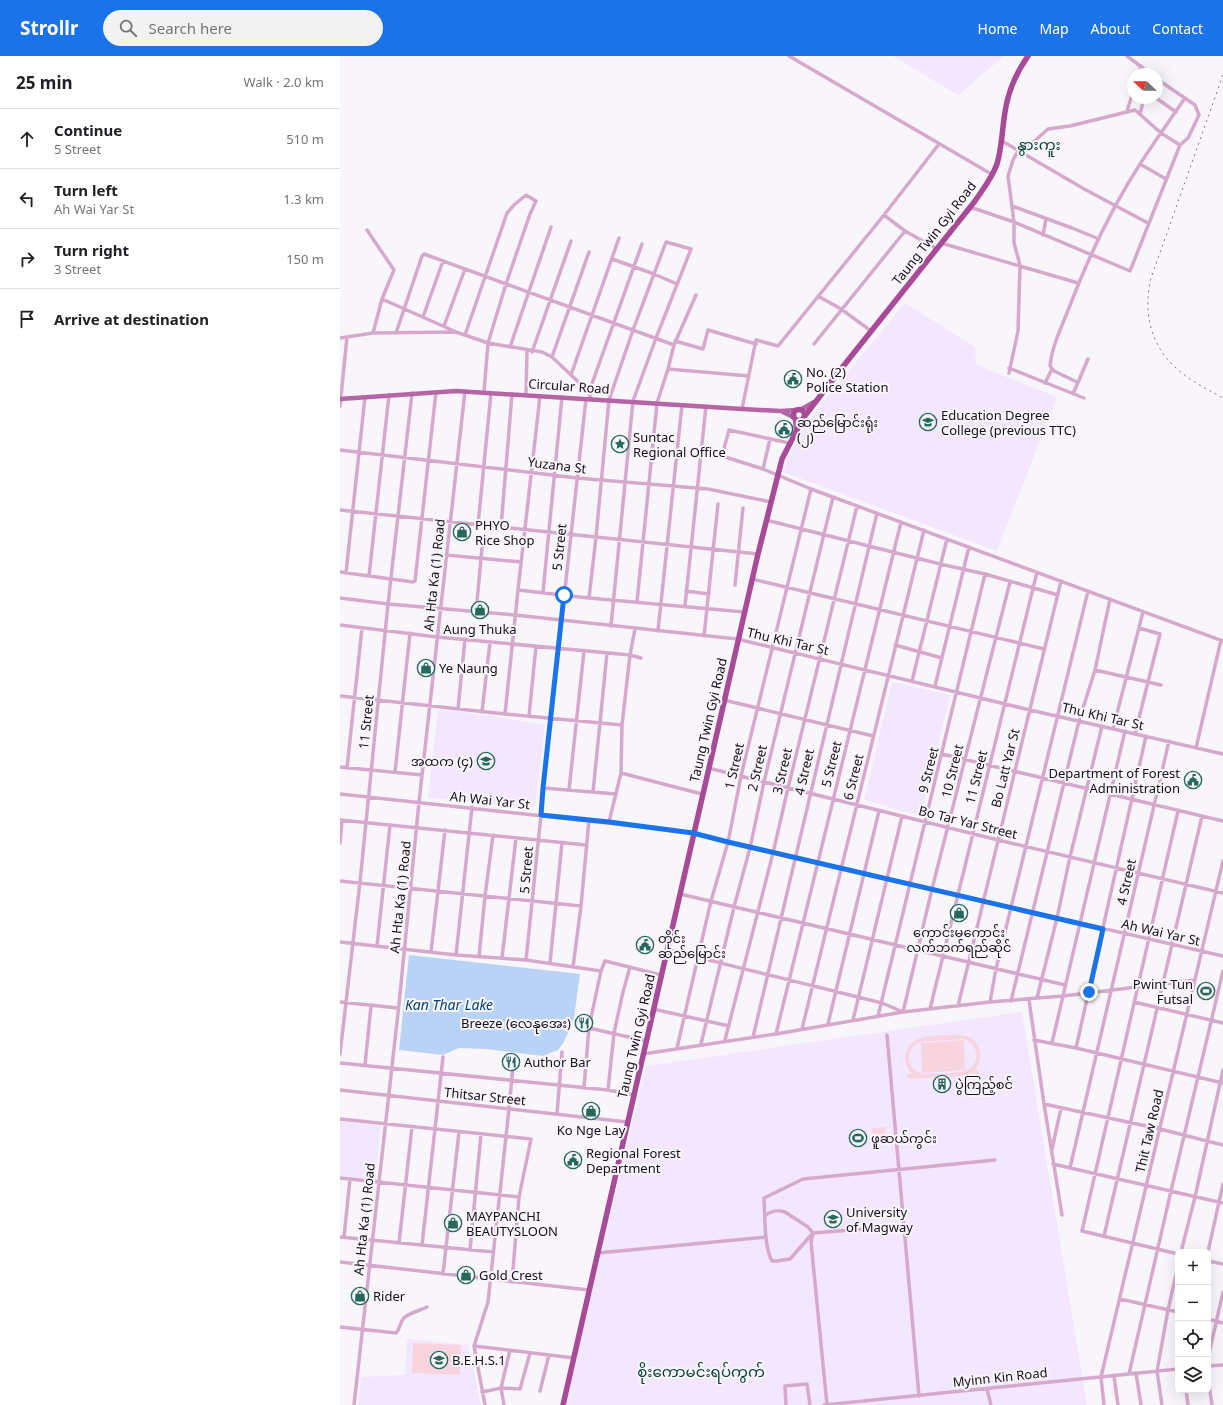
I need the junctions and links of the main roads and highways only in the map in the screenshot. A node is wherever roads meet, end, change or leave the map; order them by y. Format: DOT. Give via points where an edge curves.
graph roads {
  1 [pos="1028,56"];
  2 [pos="340,399"];
  3 [pos="814,402"];
  4 [pos="798,410"];
  5 [pos="781,411"];
  6 [pos="794,418"];
  7 [pos="803,418"];
  8 [pos="796,431"];
  9 [pos="563,1405"];
  1 -- 3 [label="highway, Taung Twin Gyi Road" via="1018,70 1011,89 993,175"];
  2 -- 5 [label="main road, Circular Road" via="465,391"];
  3 -- 4 [label="main road, Circular Road"];
  3 -- 7 [label="highway, Taung Twin Gyi Road"];
  4 -- 5 [label="main road, Circular Road"];
  4 -- 6 [label="highway" via="794,412"];
  4 -- 7 [label="highway" via="804,414"];
  5 -- 6 [label="main road"];
  6 -- 7 [label="highway" via="797,421"];
  6 -- 8 [label="main road"];
  7 -- 8 [label="highway, Taung Twin Gyi Road"];
  8 -- 9 [label="highway, Taung Twin Gyi Road" via="782,459 752,578"];
}
